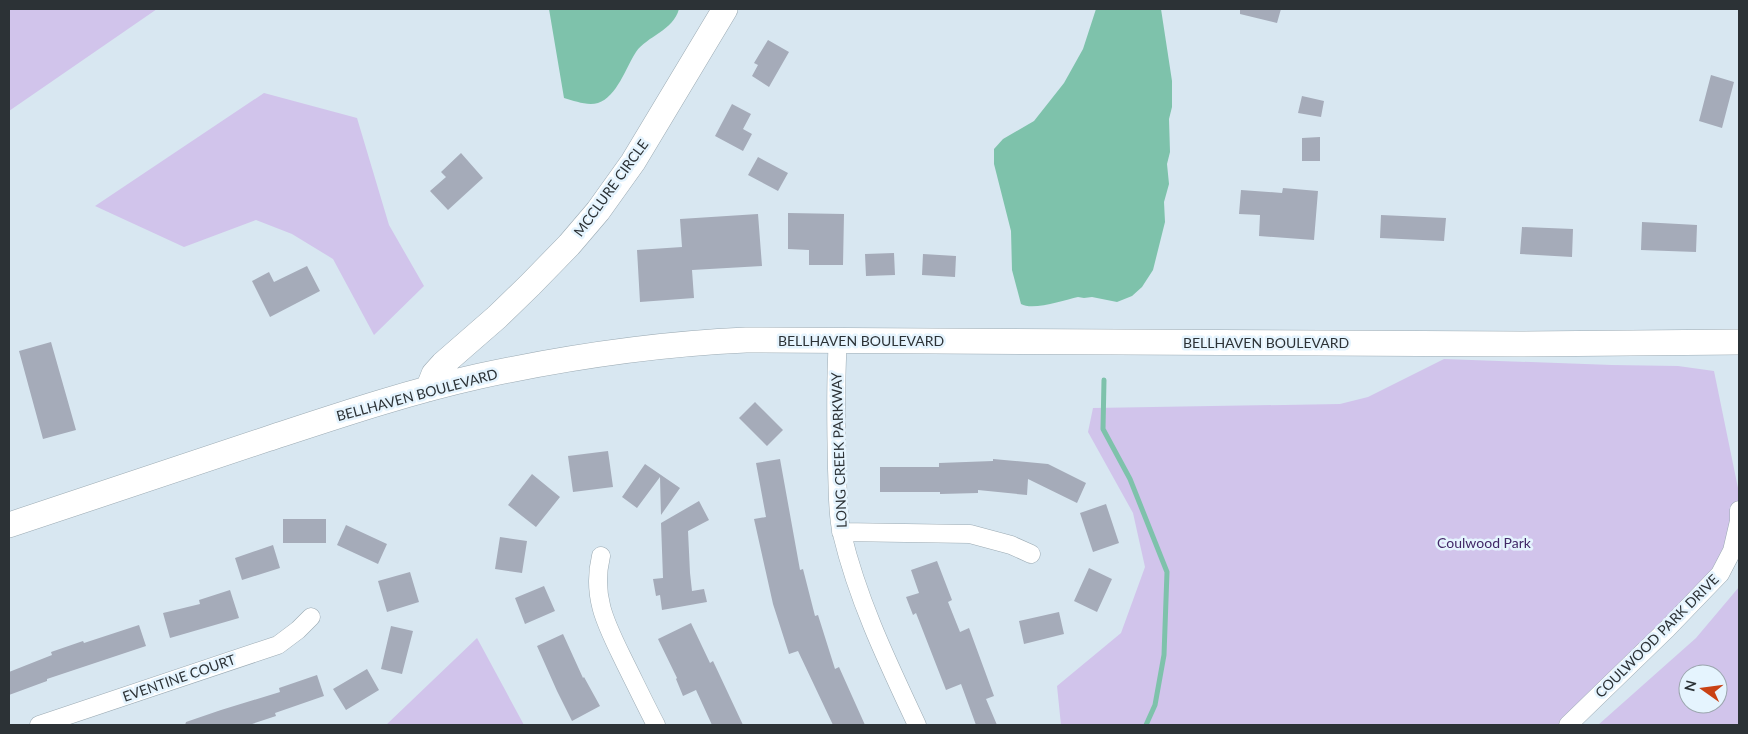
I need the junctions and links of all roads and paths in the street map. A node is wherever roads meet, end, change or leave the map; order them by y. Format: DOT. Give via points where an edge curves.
graph roads {
  1 [pos="725,9"];
  2 [pos="838,340"];
  3 [pos="1739,342"];
  4 [pos="428,389"];
  5 [pos="1739,510"];
  6 [pos="9,525"];
  7 [pos="841,532"];
  8 [pos="1031,554"];
  9 [pos="601,556"];
  10 [pos="311,617"];
  11 [pos="39,725"];
  12 [pos="656,725"];
  13 [pos="917,725"];
  14 [pos="1568,725"];
  1 -- 4 [label="main road, MCCLURE CIRCLE" via="633,162 598,211 530,285 443,364 434,374"];
  2 -- 3 [label="main road, BELLHAVEN BOULEVARD" via="1511,344"];
  2 -- 4 [label="main road, BELLHAVEN BOULEVARD" via="714,341 614,352 480,376"];
  2 -- 7 [label="street, LONG CREEK PARKWAY" via="836,415"];
  4 -- 6 [label="main road, BELLHAVEN BOULEVARD" via="324,420"];
  5 -- 14 [label="street, COULWOOD PARK DRIVE" via="1732,551 1720,574"];
  7 -- 8 [label="street" via="970,534"];
  7 -- 13 [label="street, LONG CREEK PARKWAY" via="861,599"];
  9 -- 12 [label="street" via="597,573 598,594 605,621"];
  10 -- 11 [label="street, EVENTINE COURT" via="278,644"];
}
